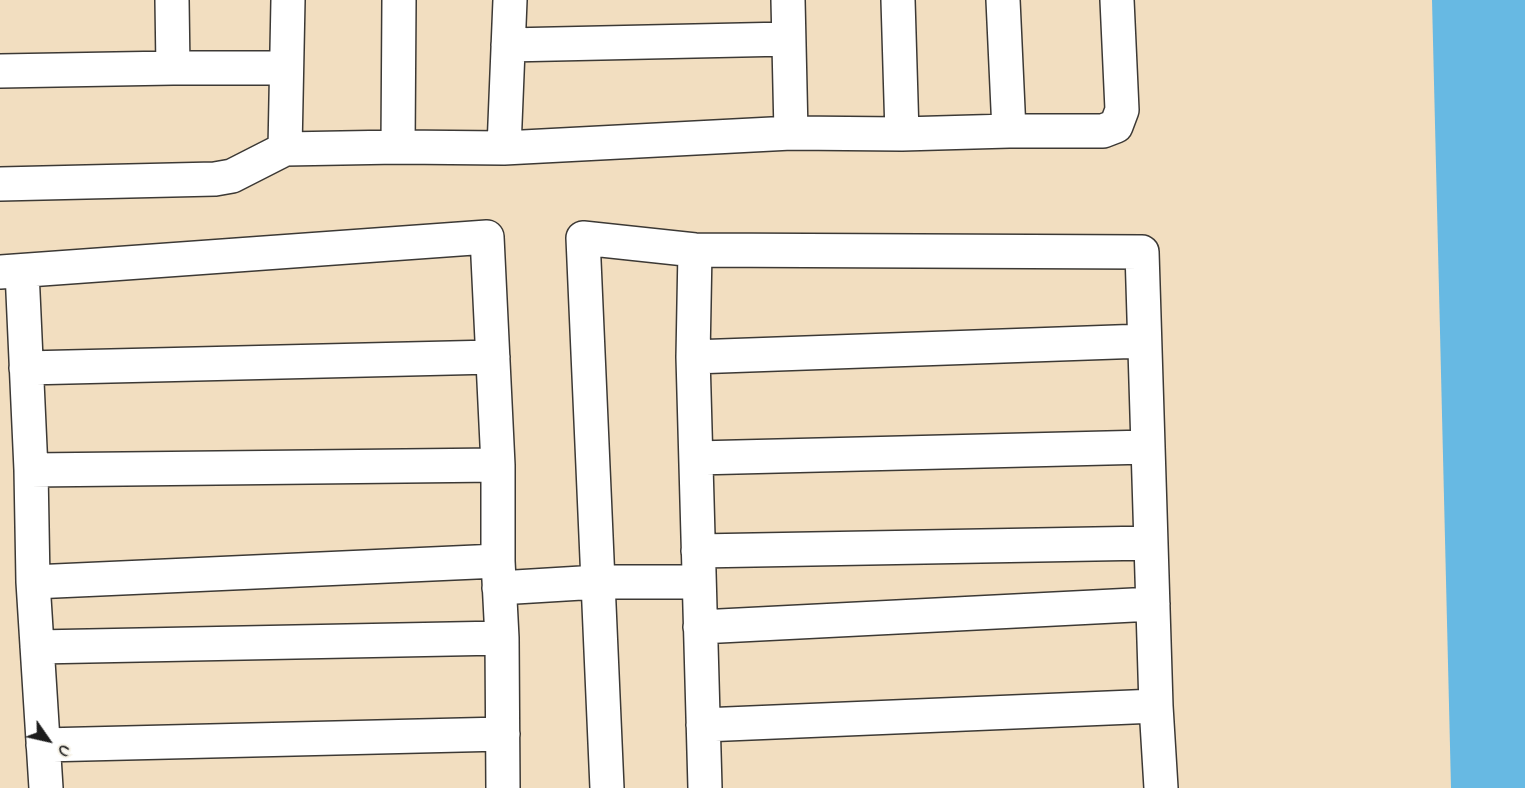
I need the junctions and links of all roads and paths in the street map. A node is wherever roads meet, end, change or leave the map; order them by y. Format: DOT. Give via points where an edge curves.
graph roads {
  1 [pos="172,0"];
  2 [pos="288,0"];
  3 [pos="399,0"];
  4 [pos="510,0"];
  5 [pos="788,0"];
  6 [pos="898,0"];
  7 [pos="1002,0"];
  8 [pos="1118,0"];
  9 [pos="788,39"];
  10 [pos="508,45"];
  11 [pos="173,68"];
  12 [pos="286,68"];
  13 [pos="0,71"];
  14 [pos="1010,131"];
  15 [pos="791,134"];
  16 [pos="902,134"];
  17 [pos="398,147"];
  18 [pos="504,148"];
  19 [pos="285,149"];
  20 [pos="0,184"];
  21 [pos="695,249"];
  22 [pos="11,272"];
  23 [pos="1144,341"];
  24 [pos="493,357"];
  25 [pos="693,357"];
  26 [pos="26,368"];
  27 [pos="1148,447"];
  28 [pos="696,458"];
  29 [pos="498,465"];
  30 [pos="31,470"];
  31 [pos="1151,543"];
  32 [pos="699,566"];
  33 [pos="498,574"];
  34 [pos="33,582"];
  35 [pos="598,582"];
  36 [pos="1153,604"];
  37 [pos="700,627"];
  38 [pos="502,638"];
  39 [pos="37,648"];
  40 [pos="1156,706"];
  41 [pos="703,725"];
  42 [pos="502,734"];
  43 [pos="43,745"];
  44 [pos="46,788"];
  45 [pos="503,788"];
  46 [pos="607,788"];
  47 [pos="705,788"];
  48 [pos="1161,788"];
  1 -- 11 [label="street"];
  2 -- 12 [label="street"];
  3 -- 17 [label="street"];
  4 -- 10 [label="street"];
  5 -- 9 [label="street"];
  6 -- 16 [label="street"];
  7 -- 14 [label="street"];
  8 -- 14 [label="street" via="1122,110 1116,126 1103,131"];
  9 -- 10 [label="street"];
  9 -- 15 [label="street"];
  10 -- 18 [label="street"];
  11 -- 12 [label="street"];
  11 -- 13 [label="street"];
  12 -- 19 [label="street"];
  14 -- 16 [label="street"];
  15 -- 16 [label="street"];
  15 -- 18 [label="street"];
  17 -- 18 [label="street"];
  17 -- 19 [label="street"];
  19 -- 20 [label="street" via="232,176 215,179"];
  21 -- 23 [label="street" via="1142,252"];
  21 -- 25 [label="street"];
  21 -- 35 [label="street" via="583,238"];
  22 -- 24 [label="street" via="487,237"];
  22 -- 26 [label="street"];
  23 -- 25 [label="street"];
  23 -- 27 [label="street"];
  24 -- 26 [label="street"];
  24 -- 29 [label="street"];
  25 -- 28 [label="street"];
  26 -- 30 [label="street"];
  27 -- 28 [label="street"];
  27 -- 31 [label="street"];
  28 -- 32 [label="street"];
  29 -- 30 [label="street"];
  29 -- 33 [label="street"];
  30 -- 34 [label="street"];
  31 -- 32 [label="street"];
  31 -- 36 [label="street"];
  32 -- 35 [label="street"];
  32 -- 37 [label="street"];
  33 -- 34 [label="street"];
  33 -- 35 [label="street"];
  33 -- 38 [label="street"];
  34 -- 39 [label="street"];
  35 -- 46 [label="street"];
  36 -- 37 [label="street"];
  36 -- 40 [label="street"];
  37 -- 41 [label="street"];
  38 -- 39 [label="street"];
  38 -- 42 [label="street"];
  39 -- 43 [label="street"];
  40 -- 41 [label="street"];
  40 -- 48 [label="street"];
  41 -- 47 [label="street"];
  42 -- 43 [label="street"];
  42 -- 45 [label="street"];
  43 -- 44 [label="street"];
}
